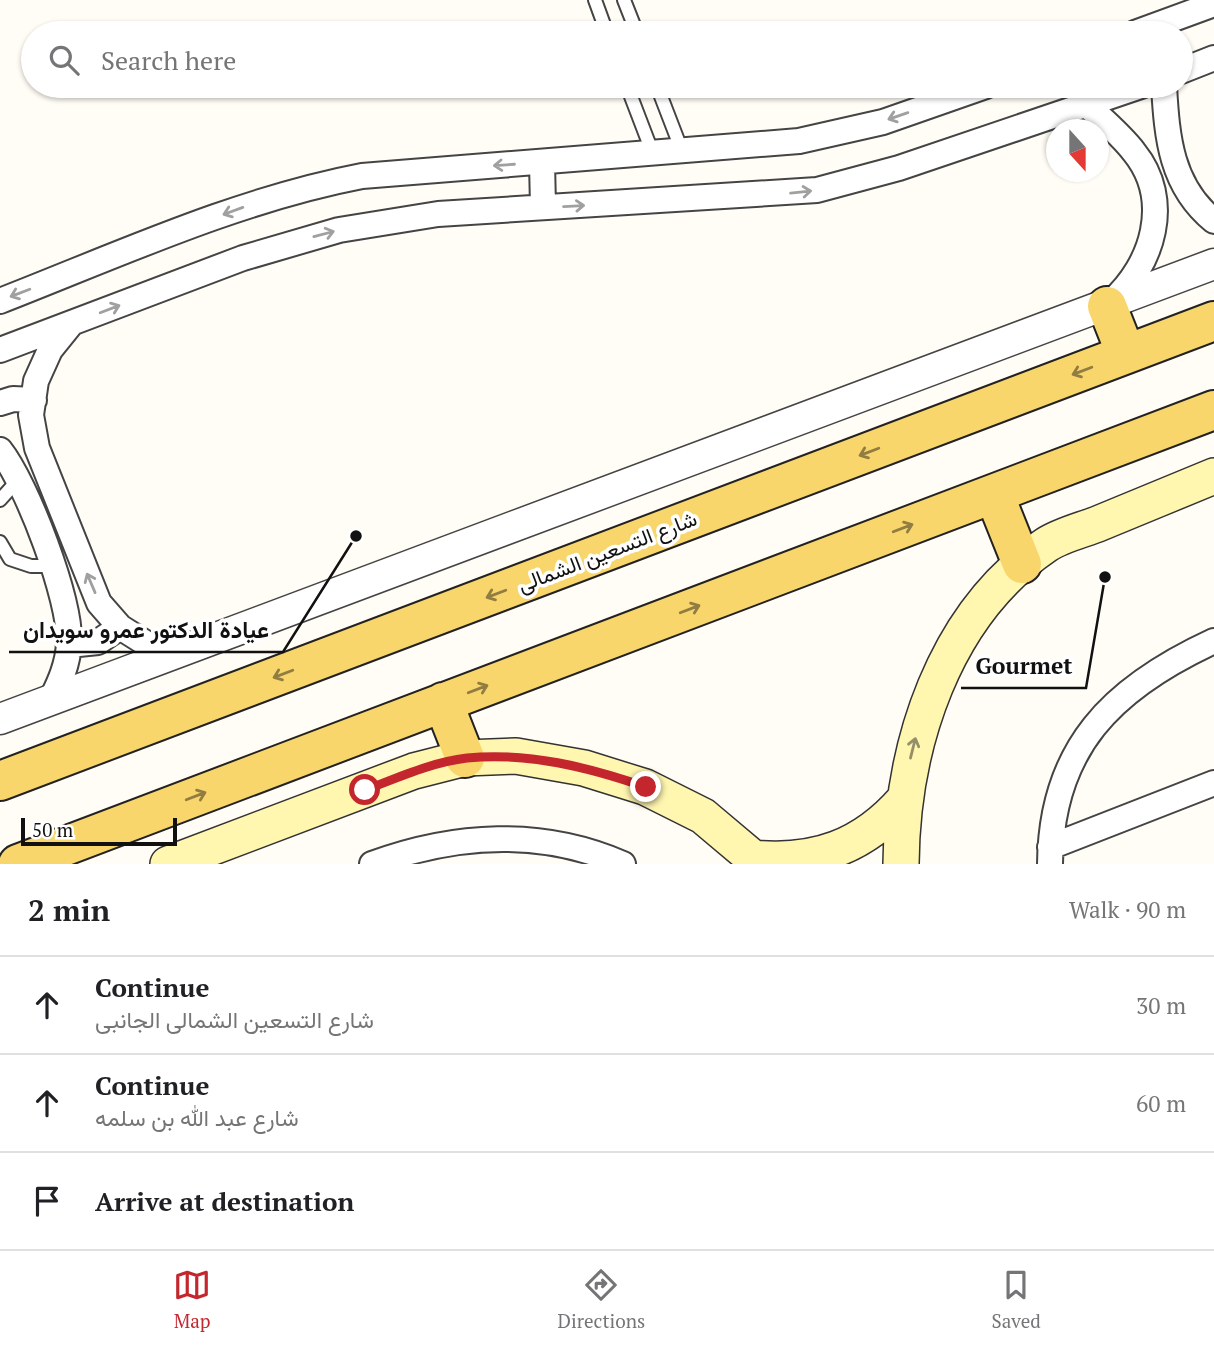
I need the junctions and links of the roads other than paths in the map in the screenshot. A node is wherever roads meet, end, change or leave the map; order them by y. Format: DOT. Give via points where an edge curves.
graph roads {
  1 [pos="595,0"];
  2 [pos="624,0"];
  3 [pos="1214,4"];
  4 [pos="603,21"];
  5 [pos="632,21"];
  6 [pos="1168,21"];
  7 [pos="1214,58"];
  8 [pos="1193,66"];
  9 [pos="632,98"];
  10 [pos="662,98"];
  11 [pos="949,98"];
  12 [pos="1109,98"];
  13 [pos="1165,98"];
  14 [pos="1088,106"];
  15 [pos="682,152"];
  16 [pos="653,154"];
  17 [pos="542,162"];
  18 [pos="543,207"];
  19 [pos="1214,221"];
  20 [pos="1214,264"];
  21 [pos="0,301"];
  22 [pos="1107,306"];
  23 [pos="1214,321"];
  24 [pos="72,324"];
  25 [pos="0,350"];
  26 [pos="1126,354"];
  27 [pos="34,400"];
  28 [pos="0,403"];
  29 [pos="1214,410"];
  30 [pos="0,450"];
  31 [pos="1214,476"];
  32 [pos="18,480"];
  33 [pos="994,494"];
  34 [pos="0,500"];
  35 [pos="0,542"];
  36 [pos="1035,553"];
  37 [pos="53,566"];
  38 [pos="120,627"];
  39 [pos="1214,641"];
  40 [pos="69,645"];
  41 [pos="178,652"];
  42 [pos="51,700"];
  43 [pos="443,702"];
  44 [pos="0,719"];
  45 [pos="465,758"];
  46 [pos="0,781"];
  47 [pos="1214,783"];
  48 [pos="904,800"];
  49 [pos="1050,856"];
  50 [pos="756,861"];
  51 [pos="18,864"];
  52 [pos="168,864"];
  53 [pos="372,864"];
  54 [pos="623,864"];
  55 [pos="901,864"];
  1 -- 4 [label="lane"];
  2 -- 5 [label="lane"];
  3 -- 6 [label="street"];
  7 -- 8 [label="street"];
  9 -- 16 [label="lane"];
  10 -- 15 [label="lane"];
  11 -- 15 [label="street, one-way" via="841,133 756,147"];
  12 -- 14 [label="street"];
  13 -- 19 [label="street" via="1172,160 1182,186"];
  18 -- 14 [label="street, one-way" via="817,190 858,181"];
  14 -- 22 [label="street" via="1136,154 1149,179 1155,207 1153,236 1144,263 1128,287"];
  15 -- 16 [label="street"];
  16 -- 17 [label="street"];
  17 -- 18 [label="street"];
  17 -- 21 [label="street, one-way" via="362,176 314,185"];
  24 -- 18 [label="street, one-way" via="243,258 339,230 438,214"];
  20 -- 22 [label="street"];
  22 -- 26 [label="main road"];
  22 -- 41 [label="street"];
  23 -- 26 [label="main road, شارع التسعين الشمالى"];
  24 -- 25 [label="street"];
  24 -- 27 [label="street" via="50,350 36,381"];
  26 -- 46 [label="main road, شارع التسعين الشمالى, one-way"];
  27 -- 28 [label="street"];
  38 -- 27 [label="street, one-way" via="99,603 48,479 31,415"];
  29 -- 33 [label="main road"];
  30 -- 32 [label="street"];
  31 -- 36 [label="main road"];
  32 -- 34 [label="lane"];
  32 -- 37 [label="street"];
  33 -- 36 [label="main road"];
  43 -- 33 [label="main road, one-way"];
  35 -- 37 [label="lane" via="10,559"];
  48 -- 36 [label="main road, one-way" via="915,738 945,664 969,627"];
  37 -- 40 [label="street" via="68,615"];
  38 -- 40 [label="street" via="98,642"];
  38 -- 41 [label="street" via="147,644"];
  39 -- 49 [label="street" via="1146,680 1103,716 1085,738 1056,798"];
  40 -- 42 [label="street" via="64,673"];
  41 -- 42 [label="street"];
  42 -- 44 [label="street"];
  43 -- 45 [label="main road"];
  51 -- 43 [label="main road, one-way"];
  45 -- 50 [label="main road" via="516,756 584,768 646,787 703,816"];
  45 -- 52 [label="main road" via="414,771"];
  47 -- 49 [label="street"];
  48 -- 50 [label="main road" via="874,830 837,850 796,860"];
  48 -- 55 [label="main road"];
  53 -- 54 [label="street" via="407,851 491,838 570,846"];
}
